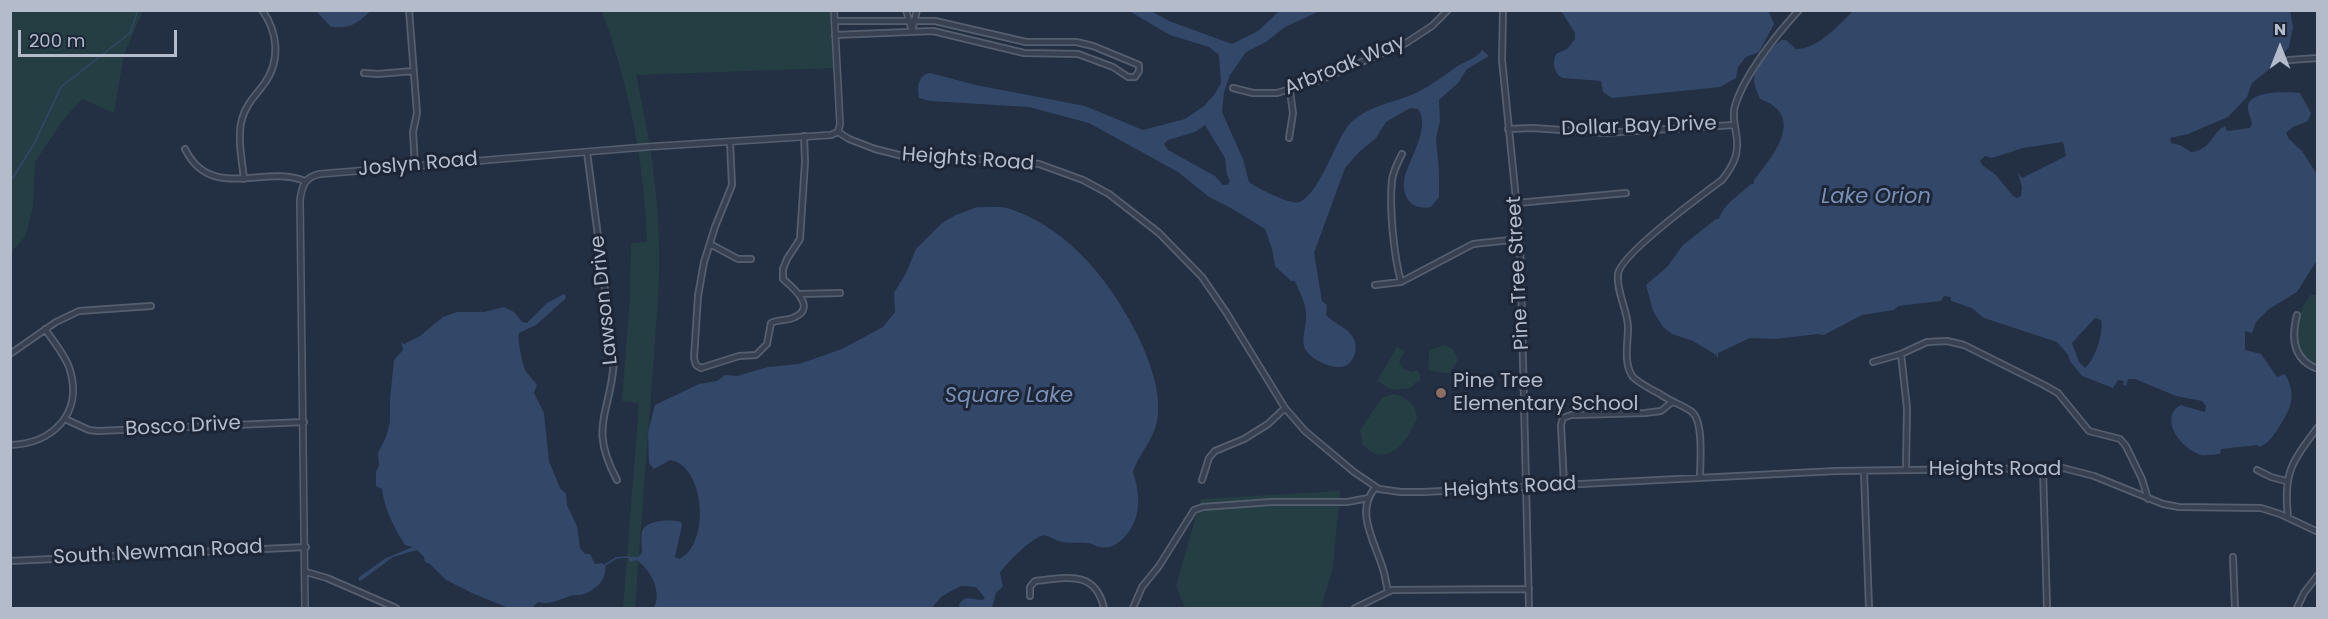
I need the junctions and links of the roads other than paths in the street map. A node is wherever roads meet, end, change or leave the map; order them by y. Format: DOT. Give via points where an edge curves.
graph roads {
  1 [pos="262,10"];
  2 [pos="409,10"];
  3 [pos="834,10"];
  4 [pos="906,10"];
  5 [pos="917,10"];
  6 [pos="1448,10"];
  7 [pos="1503,10"];
  8 [pos="1799,10"];
  9 [pos="909,20"];
  10 [pos="916,20"];
  11 [pos="835,21"];
  12 [pos="912,31"];
  13 [pos="835,35"];
  14 [pos="1118,58"];
  15 [pos="2318,58"];
  16 [pos="2289,60"];
  17 [pos="1113,67"];
  18 [pos="413,72"];
  19 [pos="364,73"];
  20 [pos="1233,88"];
  21 [pos="1290,91"];
  22 [pos="1734,125"];
  23 [pos="1508,129"];
  24 [pos="838,132"];
  25 [pos="804,136"];
  26 [pos="1289,138"];
  27 [pos="730,141"];
  28 [pos="184,149"];
  29 [pos="587,152"];
  30 [pos="1402,154"];
  31 [pos="415,166"];
  32 [pos="244,179"];
  33 [pos="305,181"];
  34 [pos="1626,193"];
  35 [pos="1517,203"];
  36 [pos="1520,239"];
  37 [pos="710,244"];
  38 [pos="751,259"];
  39 [pos="1401,282"];
  40 [pos="1375,285"];
  41 [pos="840,293"];
  42 [pos="800,294"];
  43 [pos="151,306"];
  44 [pos="2296,315"];
  45 [pos="45,329"];
  46 [pos="10,354"];
  47 [pos="1900,354"];
  48 [pos="1873,362"];
  49 [pos="2318,369"];
  50 [pos="1672,402"];
  51 [pos="1285,408"];
  52 [pos="65,419"];
  53 [pos="304,422"];
  54 [pos="2318,427"];
  55 [pos="10,445"];
  56 [pos="2043,468"];
  57 [pos="1906,470"];
  58 [pos="2257,470"];
  59 [pos="1864,471"];
  60 [pos="1700,478"];
  61 [pos="617,480"];
  62 [pos="1202,480"];
  63 [pos="2286,481"];
  64 [pos="1564,485"];
  65 [pos="1376,487"];
  66 [pos="1526,487"];
  67 [pos="1369,498"];
  68 [pos="2148,499"];
  69 [pos="2288,517"];
  70 [pos="2318,532"];
  71 [pos="306,546"];
  72 [pos="2234,557"];
  73 [pos="10,561"];
  74 [pos="306,572"];
  75 [pos="2318,575"];
  76 [pos="1529,589"];
  77 [pos="1388,591"];
  78 [pos="1030,596"];
  79 [pos="305,609"];
  80 [pos="396,609"];
  81 [pos="1104,609"];
  82 [pos="1133,609"];
  83 [pos="1355,609"];
  84 [pos="1529,609"];
  85 [pos="1869,609"];
  86 [pos="2047,609"];
  87 [pos="2235,609"];
  88 [pos="2297,609"];
  1 -- 32 [label="street" via="274,33 276,56 270,75 243,118 240,138"];
  2 -- 18 [label="street"];
  3 -- 11 [label="street"];
  4 -- 9 [label="street"];
  5 -- 10 [label="street"];
  6 -- 21 [label="street, Arbroak Way" via="1406,43"];
  7 -- 23 [label="street, Pine Tree Street" via="1501,46"];
  8 -- 22 [label="street" via="1753,70 1734,107"];
  9 -- 10 [label="street"];
  9 -- 11 [label="street"];
  9 -- 12 [label="street"];
  10 -- 12 [label="street"];
  10 -- 14 [label="street" via="1037,44 1076,42"];
  11 -- 13 [label="street"];
  12 -- 13 [label="street"];
  12 -- 17 [label="street" via="943,33 1024,53 1078,54"];
  13 -- 24 [label="street"];
  14 -- 17 [label="street"];
  14 -- 17 [label="street" via="1139,65 1139,71 1135,77 1128,77"];
  15 -- 16 [label="street"];
  18 -- 19 [label="street"];
  18 -- 31 [label="street" via="417,113 413,132"];
  20 -- 21 [label="street, Arbroak Way" via="1265,94"];
  21 -- 26 [label="street" via="1293,113"];
  22 -- 23 [label="street, Dollar Bay Drive" via="1604,133"];
  22 -- 50 [label="street" via="1738,149 1722,180 1634,252 1618,272 1627,315 1629,370 1635,379"];
  23 -- 35 [label="street, Pine Tree Street"];
  24 -- 25 [label="street, Joslyn Road"];
  24 -- 51 [label="street, Heights Road" via="875,149 915,159 1039,164 1109,194 1159,233 1202,277"];
  25 -- 27 [label="street, Joslyn Road"];
  25 -- 42 [label="street" via="800,239 783,269 783,279"];
  27 -- 29 [label="street, Joslyn Road"];
  27 -- 37 [label="street" via="732,185"];
  28 -- 32 [label="street" via="201,170 215,177"];
  29 -- 31 [label="street, Joslyn Road"];
  29 -- 61 [label="street, Lawson Drive" via="614,359 601,434 604,452"];
  30 -- 39 [label="street" via="1392,188 1396,262"];
  31 -- 33 [label="street, Joslyn Road" via="320,174"];
  32 -- 33 [label="street" via="287,176"];
  33 -- 53 [label="street" via="300,200"];
  34 -- 35 [label="street"];
  35 -- 36 [label="street, Pine Tree Street"];
  36 -- 39 [label="street" via="1473,244"];
  36 -- 66 [label="street, Pine Tree Street"];
  37 -- 38 [label="street" via="738,260"];
  37 -- 42 [label="street" via="698,296 694,358 700,368 756,355 767,344 771,323 793,319 802,310"];
  39 -- 40 [label="street"];
  41 -- 42 [label="street"];
  43 -- 45 [label="street" via="79,311"];
  44 -- 49 [label="street" via="2296,353 2306,365"];
  45 -- 46 [label="street"];
  45 -- 52 [label="street" via="70,368 74,390"];
  47 -- 48 [label="street"];
  47 -- 57 [label="street" via="1907,408"];
  47 -- 68 [label="street" via="1927,342 1947,341 1964,345 2044,384 2058,393 2089,431 2120,439 2142,478"];
  50 -- 60 [label="street" via="1696,417"];
  50 -- 64 [label="street" via="1661,411 1563,418"];
  51 -- 62 [label="street" via="1260,429 1215,452"];
  51 -- 65 [label="street, Heights Road" via="1312,437"];
  52 -- 53 [label="street, Bosco Drive" via="98,431"];
  52 -- 55 [label="street" via="44,439"];
  53 -- 71 [label="street"];
  54 -- 63 [label="street" via="2296,455"];
  56 -- 57 [label="street, Heights Road"];
  56 -- 68 [label="street, Heights Road" via="2063,468 2094,476"];
  56 -- 86 [label="street"];
  57 -- 59 [label="street, Heights Road"];
  58 -- 63 [label="street"];
  59 -- 60 [label="street, Heights Road"];
  59 -- 85 [label="street"];
  60 -- 64 [label="street, Heights Road"];
  63 -- 69 [label="street"];
  64 -- 66 [label="street, Heights Road"];
  65 -- 66 [label="street, Heights Road" via="1401,492"];
  65 -- 67 [label="street"];
  66 -- 76 [label="street, Pine Tree Street"];
  67 -- 77 [label="street" via="1366,517"];
  67 -- 82 [label="street" via="1347,502 1271,501 1194,510 1142,586"];
  68 -- 69 [label="street, Heights Road" via="2179,507 2261,508"];
  69 -- 70 [label="street, Heights Road"];
  71 -- 73 [label="street, South Newman Road"];
  71 -- 74 [label="street"];
  72 -- 87 [label="street"];
  74 -- 79 [label="street"];
  74 -- 80 [label="street"];
  75 -- 88 [label="street"];
  76 -- 77 [label="street"];
  76 -- 84 [label="street, Pine Tree Street"];
  77 -- 83 [label="street"];
  78 -- 81 [label="street" via="1035,581 1076,577 1099,591"];
}
